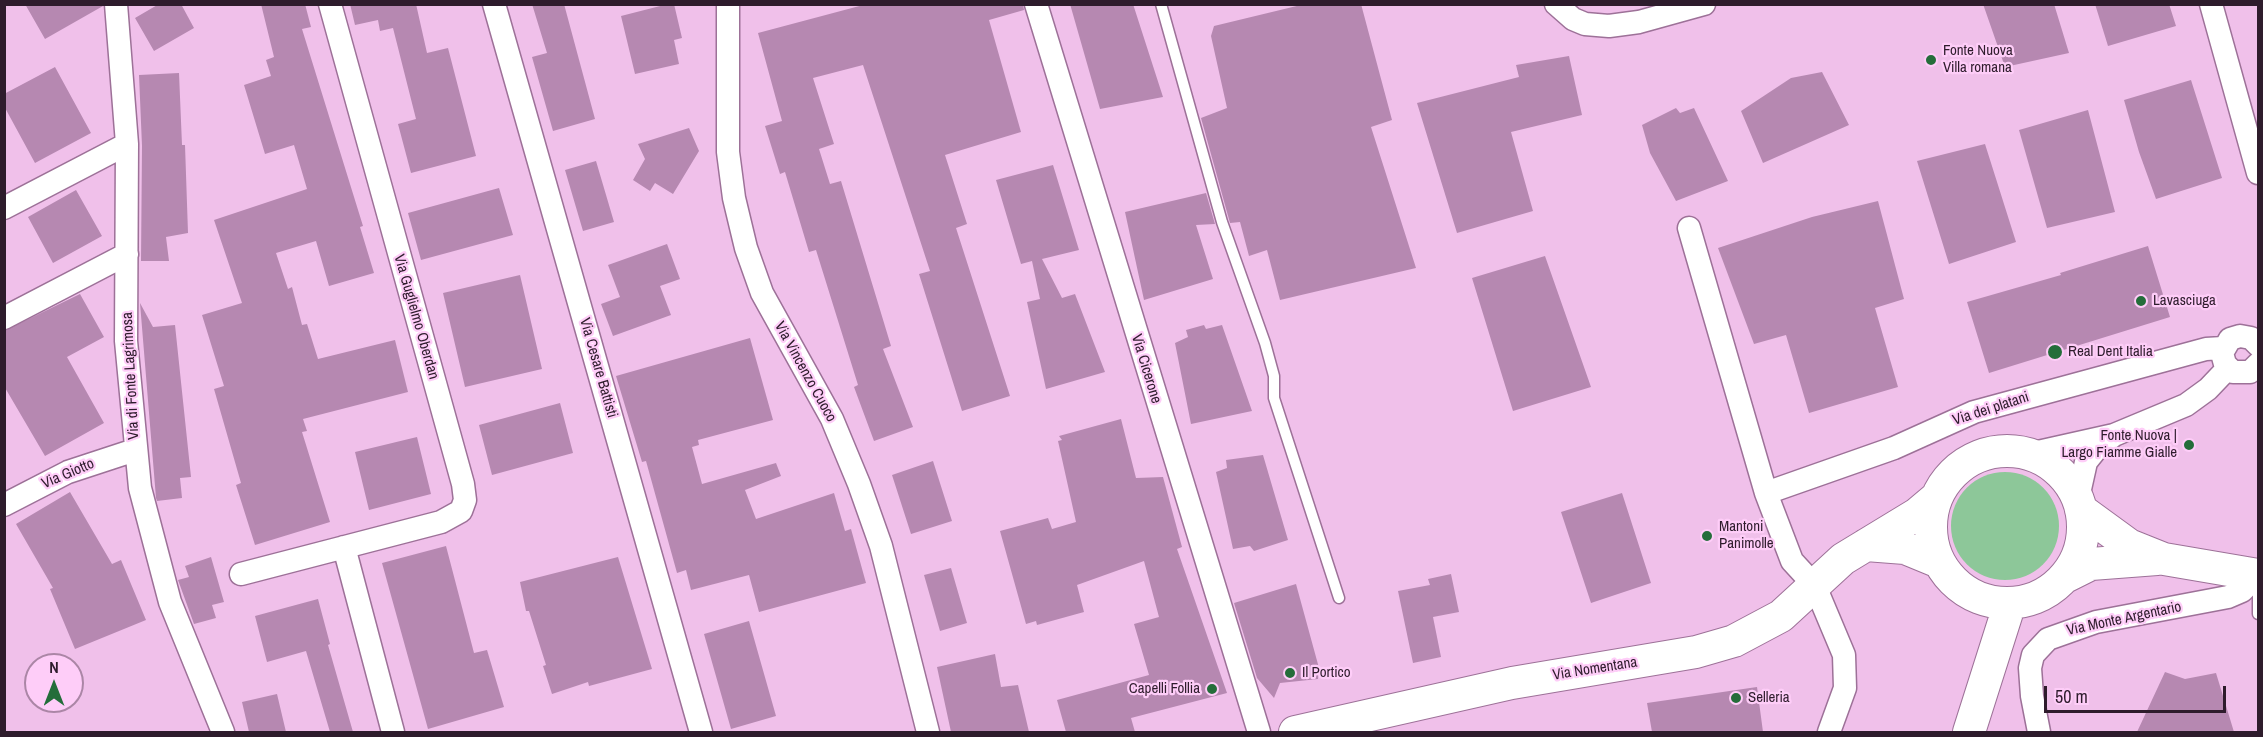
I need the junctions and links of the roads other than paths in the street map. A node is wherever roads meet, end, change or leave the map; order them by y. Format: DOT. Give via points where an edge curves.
graph roads {
  1 [pos="116,4"];
  2 [pos="330,4"];
  3 [pos="494,4"];
  4 [pos="728,4"];
  5 [pos="1036,4"];
  6 [pos="1161,4"];
  7 [pos="1556,4"];
  8 [pos="1704,4"];
  9 [pos="2211,4"];
  10 [pos="127,144"];
  11 [pos="2259,173"];
  12 [pos="4,208"];
  13 [pos="1689,228"];
  14 [pos="127,254"];
  15 [pos="4,318"];
  16 [pos="2256,336"];
  17 [pos="2226,358"];
  18 [pos="2259,364"];
  19 [pos="2114,435"];
  20 [pos="135,450"];
  21 [pos="2029,454"];
  22 [pos="1766,493"];
  23 [pos="1936,498"];
  24 [pos="2080,504"];
  25 [pos="4,505"];
  26 [pos="1866,545"];
  27 [pos="344,547"];
  28 [pos="2164,559"];
  29 [pos="1939,562"];
  30 [pos="241,574"];
  31 [pos="2258,575"];
  32 [pos="2065,577"];
  33 [pos="1815,586"];
  34 [pos="1339,598"];
  35 [pos="2010,603"];
  36 [pos="2259,614"];
  37 [pos="223,732"];
  38 [pos="393,732"];
  39 [pos="702,732"];
  40 [pos="928,732"];
  41 [pos="1259,732"];
  42 [pos="1295,732"];
  43 [pos="1829,732"];
  44 [pos="1969,732"];
  45 [pos="2039,732"];
  1 -- 10 [label="street, Via di Fonte Lagrimosa"];
  2 -- 27 [label="street, Via Guglielmo Oberdan" via="465,492 461,511 449,519"];
  3 -- 39 [label="street, Via Cesare Battisti"];
  4 -- 40 [label="street, Via Vincenzo Cuoco" via="728,152 746,248 762,293 831,419 859,483 881,546"];
  5 -- 41 [label="street, Via Cicerone"];
  6 -- 34 [label="lane" via="1222,222 1265,343 1274,376 1274,398"];
  7 -- 8 [label="street" via="1585,24 1609,26"];
  9 -- 11 [label="street"];
  10 -- 12 [label="street"];
  10 -- 14 [label="street, Via di Fonte Lagrimosa"];
  13 -- 22 [label="street"];
  14 -- 15 [label="street"];
  14 -- 20 [label="street, Via di Fonte Lagrimosa" via="126,341"];
  16 -- 17 [label="street" via="2235,337"];
  17 -- 18 [label="street" via="2244,374"];
  17 -- 19 [label="street" via="2195,400"];
  17 -- 22 [label="street, Via dei platani" via="2206,349 1974,412 1894,448"];
  19 -- 21 [label="street"];
  19 -- 24 [label="street" via="2086,462"];
  20 -- 25 [label="street, Via Giotto" via="68,472"];
  20 -- 37 [label="street, Via di Fonte Lagrimosa" via="143,506 161,575"];
  21 -- 23 [label="main road" via="1992,452 1974,458 1958,468"];
  21 -- 24 [label="main road" via="2066,479"];
  22 -- 33 [label="street" via="1792,561"];
  23 -- 26 [label="main road, Via Nomentana"];
  23 -- 29 [label="main road" via="1930,519"];
  24 -- 28 [label="main road" via="2129,545"];
  24 -- 32 [label="main road" via="2083,534 2078,557"];
  26 -- 29 [label="main road" via="1905,548"];
  26 -- 33 [label="main road, Via Nomentana" via="1837,564"];
  27 -- 30 [label="street, Via Guglielmo Oberdan"];
  27 -- 38 [label="street"];
  28 -- 31 [label="main road"];
  28 -- 32 [label="main road" via="2091,564"];
  29 -- 35 [label="main road" via="1951,580 1968,593 1988,601"];
  31 -- 36 [label="lane"];
  31 -- 45 [label="street, Via Monte Argentario" via="2242,591 2228,597 2084,625 2048,639 2033,655 2030,668"];
  32 -- 35 [label="main road" via="2027,601"];
  33 -- 42 [label="main road, Via Nomentana" via="1773,621 1718,647 1512,683"];
  33 -- 43 [label="street" via="1845,662 1845,688"];
  35 -- 44 [label="main road"];
}
